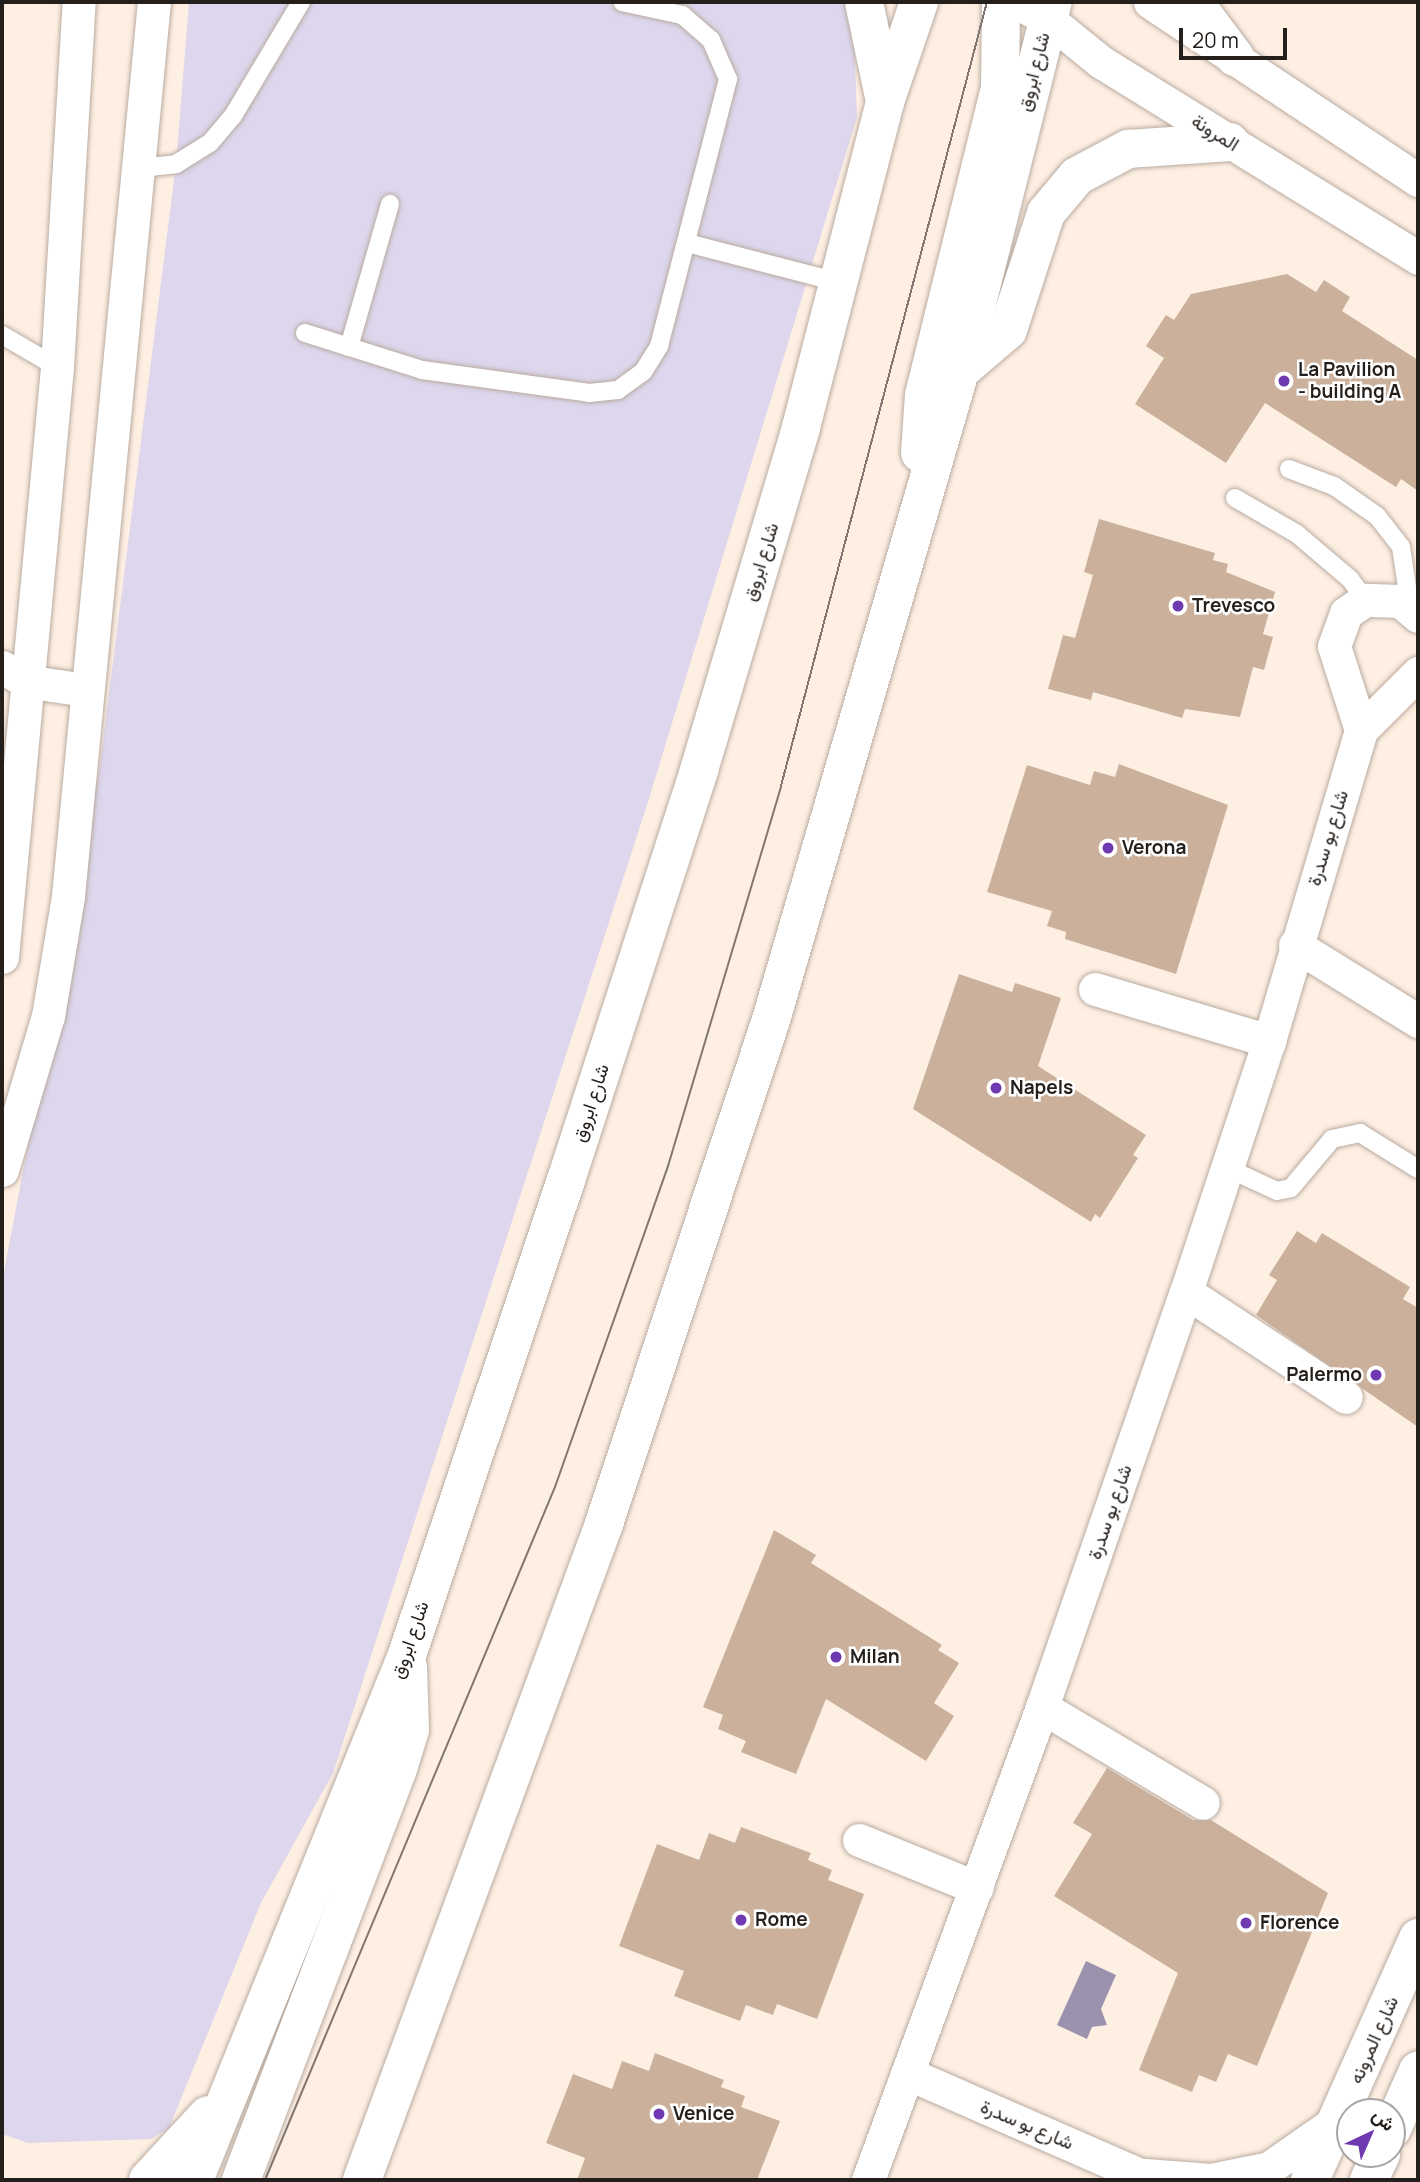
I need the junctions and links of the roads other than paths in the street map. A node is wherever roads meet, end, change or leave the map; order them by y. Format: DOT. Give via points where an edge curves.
graph roads {
  1 [pos="79,2"];
  2 [pos="154,2"];
  3 [pos="301,2"];
  4 [pos="622,2"];
  5 [pos="863,2"];
  6 [pos="919,2"];
  7 [pos="1002,2"];
  8 [pos="1015,2"];
  9 [pos="1150,2"];
  10 [pos="1194,2"];
  11 [pos="1045,8"];
  12 [pos="1234,57"];
  13 [pos="886,102"];
  14 [pos="1230,142"];
  15 [pos="140,168"];
  16 [pos="1418,180"];
  17 [pos="390,204"];
  18 [pos="687,243"];
  19 [pos="1418,258"];
  20 [pos="838,282"];
  21 [pos="305,333"];
  22 [pos="2,335"];
  23 [pos="349,346"];
  24 [pos="57,367"];
  25 [pos="960,371"];
  26 [pos="1289,469"];
  27 [pos="1235,498"];
  28 [pos="921,511"];
  29 [pos="1365,600"];
  30 [pos="1414,612"];
  31 [pos="1418,673"];
  32 [pos="14,674"];
  33 [pos="85,690"];
  34 [pos="1361,730"];
  35 [pos="1295,945"];
  36 [pos="2,957"];
  37 [pos="1095,989"];
  38 [pos="1418,1021"];
  39 [pos="1269,1041"];
  40 [pos="1226,1167"];
  41 [pos="1418,1169"];
  42 [pos="2,1170"];
  43 [pos="1186,1292"];
  44 [pos="1346,1397"];
  45 [pos="407,1655"];
  46 [pos="1042,1707"];
  47 [pos="1203,1803"];
  48 [pos="859,1840"];
  49 [pos="977,1888"];
  50 [pos="1418,1938"];
  51 [pos="1418,2071"];
  52 [pos="909,2074"];
  53 [pos="228,2092"];
  54 [pos="1348,2098"];
  55 [pos="1406,2098"];
  56 [pos="1336,2122"];
  57 [pos="1336,2125"];
  58 [pos="1149,2178"];
  59 [pos="148,2180"];
  60 [pos="194,2180"];
  61 [pos="241,2180"];
  62 [pos="362,2180"];
  63 [pos="868,2180"];
  64 [pos="1310,2180"];
  1 -- 24 [label="street"];
  2 -- 15 [label="street"];
  3 -- 15 [label="lane" via="233,116 210,143 176,164"];
  4 -- 18 [label="lane" via="682,15 711,40 728,79"];
  5 -- 13 [label="street"];
  6 -- 13 [label="street, شارع ابروق"];
  7 -- 28 [label="street" via="1000,88 925,395"];
  8 -- 11 [label="street, المرونة"];
  9 -- 12 [label="street"];
  10 -- 12 [label="street"];
  11 -- 14 [label="street, المرونة" via="1101,62"];
  11 -- 25 [label="street, شارع ابروق"];
  12 -- 16 [label="street"];
  13 -- 20 [label="street, شارع ابروق"];
  14 -- 19 [label="street, المرونة"];
  14 -- 25 [label="street" via="1128,149 1077,176 1046,213 1007,330"];
  15 -- 33 [label="street"];
  17 -- 23 [label="lane"];
  18 -- 20 [label="lane"];
  18 -- 23 [label="lane" via="659,346 643,372 618,390 589,393 422,370"];
  20 -- 45 [label="street, شارع ابروق" via="699,770"];
  21 -- 23 [label="lane"];
  22 -- 24 [label="lane"];
  24 -- 32 [label="street"];
  25 -- 28 [label="street, شارع ابروق"];
  26 -- 30 [label="lane" via="1334,486 1377,516 1401,547"];
  27 -- 29 [label="lane" via="1320,552"];
  28 -- 62 [label="street, شارع ابروق" via="771,1020 604,1524"];
  29 -- 30 [label="street" via="1388,598"];
  29 -- 34 [label="street" via="1346,613 1334,646"];
  31 -- 34 [label="street, شارع بو سدرة"];
  32 -- 33 [label="street"];
  32 -- 36 [label="street"];
  33 -- 42 [label="street" via="60,957 30,1085"];
  34 -- 35 [label="street, شارع بو سدرة"];
  35 -- 38 [label="street"];
  35 -- 39 [label="street, شارع بو سدرة"];
  37 -- 39 [label="street"];
  39 -- 40 [label="street, شارع بو سدرة"];
  40 -- 41 [label="lane" via="1277,1191 1291,1188 1332,1139 1360,1133"];
  40 -- 43 [label="street, شارع بو سدرة"];
  43 -- 44 [label="street"];
  43 -- 46 [label="street, شارع بو سدرة"];
  45 -- 53 [label="street, شارع ابروق"];
  45 -- 61 [label="street" via="410,1730 397,1772"];
  46 -- 47 [label="street"];
  46 -- 49 [label="street, شارع بو سدرة"];
  48 -- 49 [label="street"];
  49 -- 52 [label="street, شارع بو سدرة"];
  50 -- 54 [label="street, شارع المرونه"];
  51 -- 55 [label="street"];
  52 -- 58 [label="street, شارع بو سدرة"];
  52 -- 63 [label="street, شارع بو سدرة"];
  53 -- 59 [label="street"];
  53 -- 60 [label="street, شارع ابروق"];
  56 -- 58 [label="street, شارع بو سدرة" via="1301,2151 1269,2168 1211,2180"];
  57 -- 64 [label="street, شارع المرونه"];
}
